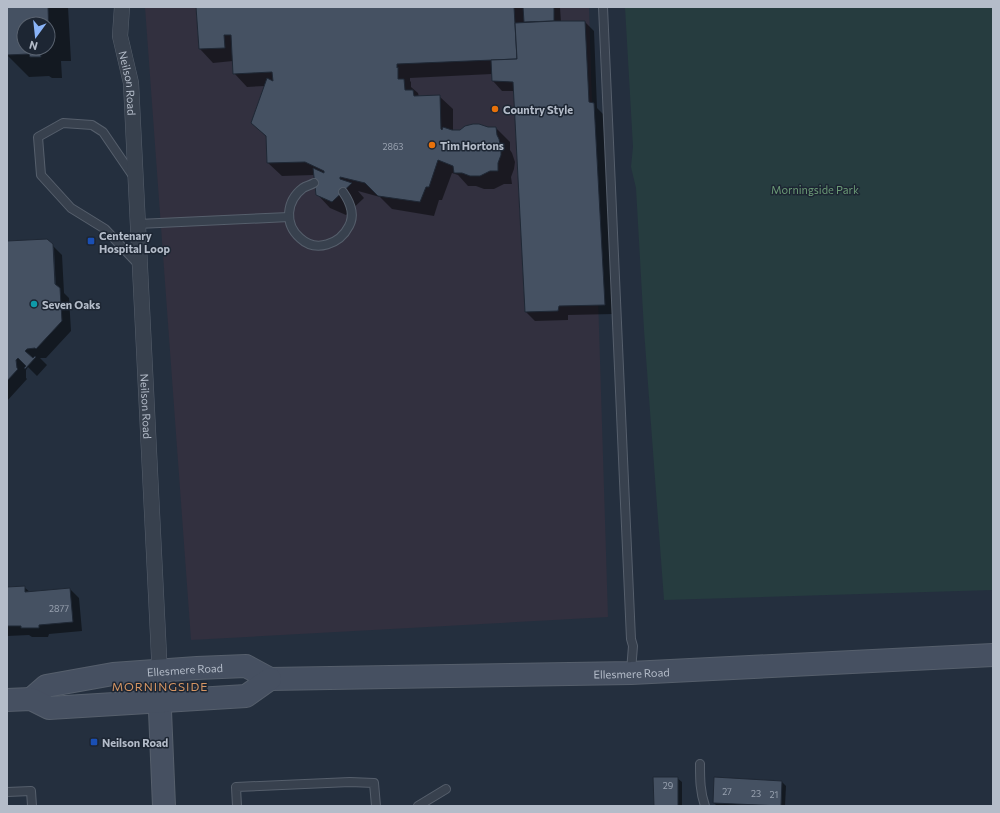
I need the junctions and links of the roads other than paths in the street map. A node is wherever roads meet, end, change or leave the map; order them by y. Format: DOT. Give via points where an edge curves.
graph roads {
  1 [pos="122,7"];
  2 [pos="603,7"];
  3 [pos="136,180"];
  4 [pos="314,183"];
  5 [pos="343,192"];
  6 [pos="289,217"];
  7 [pos="138,224"];
  8 [pos="140,265"];
  9 [pos="993,655"];
  10 [pos="159,670"];
  11 [pos="631,673"];
  12 [pos="270,679"];
  13 [pos="31,699"];
  14 [pos="7,700"];
  15 [pos="160,702"];
  16 [pos="700,764"];
  17 [pos="446,789"];
  18 [pos="7,792"];
  19 [pos="32,806"];
  20 [pos="164,806"];
  21 [pos="237,806"];
  22 [pos="376,806"];
  23 [pos="418,806"];
  24 [pos="705,806"];
  1 -- 3 [label="street, Neilson Road" via="120,36 131,82"];
  2 -- 11 [label="lane" via="633,646"];
  3 -- 7 [label="street, Neilson Road"];
  3 -- 8 [label="lane" via="103,132 92,125 63,123 38,138 41,175 71,208 104,229"];
  4 -- 6 [label="lane" via="295,195"];
  5 -- 6 [label="lane" via="352,210 351,223 345,233 333,243 324,246 312,245 301,239 293,230"];
  6 -- 7 [label="lane"];
  7 -- 8 [label="street, Neilson Road"];
  8 -- 10 [label="street, Neilson Road"];
  9 -- 11 [label="main road, Ellesmere Road"];
  10 -- 12 [label="main road, Ellesmere Road" via="246,666"];
  10 -- 13 [label="main road, Ellesmere Road" via="112,674 46,686"];
  10 -- 15 [label="main road, Neilson Road"];
  11 -- 12 [label="main road, Ellesmere Road"];
  12 -- 15 [label="main road" via="246,696"];
  13 -- 14 [label="main road"];
  13 -- 15 [label="main road" via="49,708"];
  15 -- 20 [label="main road, Neilson Road"];
  16 -- 24 [label="lane"];
  17 -- 23 [label="lane"];
  18 -- 19 [label="lane" via="31,791"];
  21 -- 22 [label="lane" via="236,787 350,782 374,782"];
}
